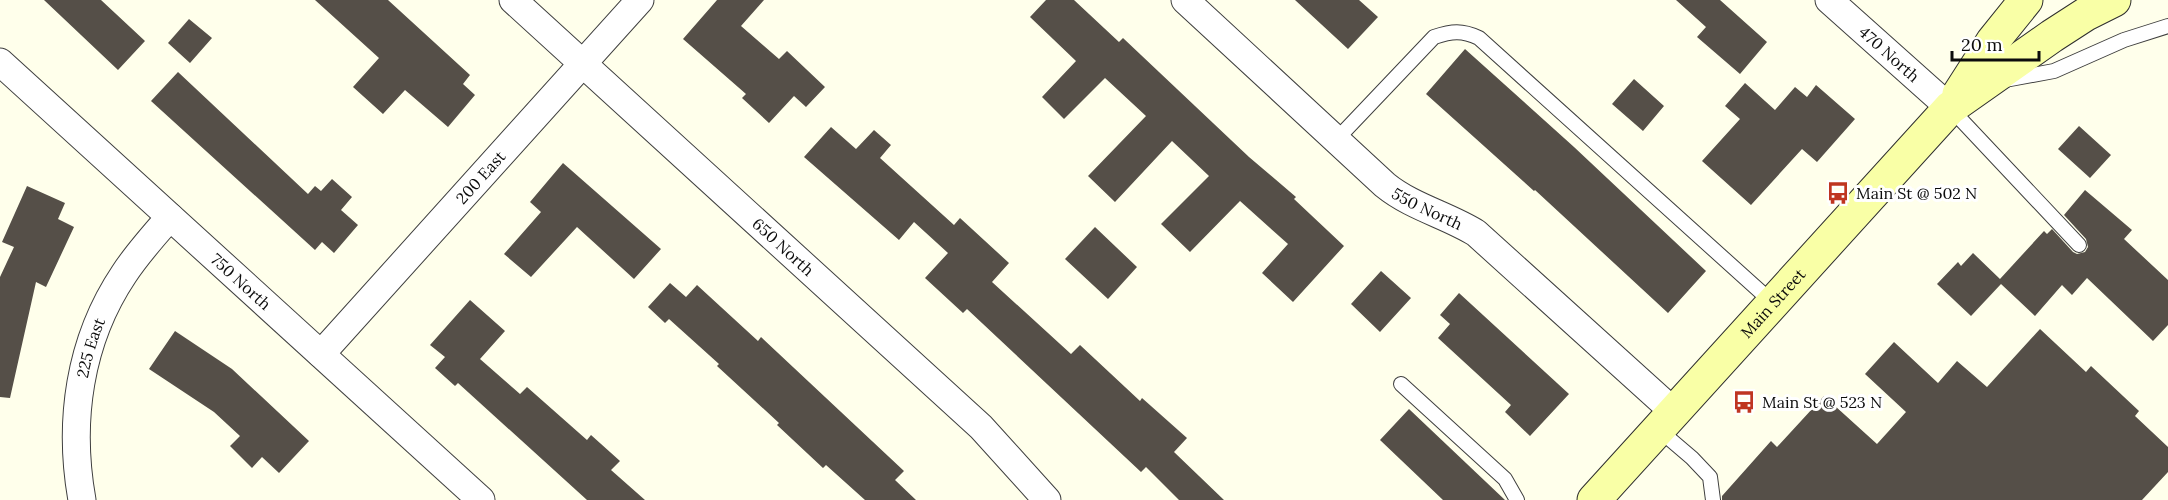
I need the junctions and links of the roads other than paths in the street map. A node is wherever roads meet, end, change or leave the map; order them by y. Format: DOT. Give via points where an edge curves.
graph roads {
  1 [pos="513,0"];
  2 [pos="640,0"];
  3 [pos="1185,0"];
  4 [pos="1829,0"];
  5 [pos="2026,0"];
  6 [pos="2114,0"];
  7 [pos="2168,26"];
  8 [pos="0,62"];
  9 [pos="583,63"];
  10 [pos="1982,84"];
  11 [pos="1950,108"];
  12 [pos="1337,139"];
  13 [pos="170,217"];
  14 [pos="2079,245"];
  15 [pos="1773,303"];
  16 [pos="321,354"];
  17 [pos="1401,384"];
  18 [pos="1666,421"];
  19 [pos="82,500"];
  20 [pos="481,500"];
  21 [pos="1047,500"];
  22 [pos="1517,500"];
  23 [pos="1594,500"];
  24 [pos="1713,500"];
  1 -- 9 [label="street, 650 North"];
  2 -- 9 [label="street, 200 East"];
  3 -- 12 [label="street, 550 North"];
  4 -- 11 [label="street, 470 North"];
  5 -- 11 [label="main road, Main Street" via="1993,41"];
  6 -- 10 [label="main road, Main Street" via="2086,14"];
  7 -- 10 [label="lane" via="2124,40 2054,71"];
  8 -- 13 [label="street, 750 North"];
  9 -- 16 [label="street, 200 East"];
  9 -- 21 [label="street, 650 North" via="981,427"];
  10 -- 11 [label="main road, Main Street"];
  11 -- 14 [label="lane"];
  11 -- 15 [label="main road, Main Street"];
  12 -- 15 [label="lane" via="1434,37 1451,31 1467,32 1479,38"];
  12 -- 18 [label="street, 550 North" via="1397,194 1476,233"];
  13 -- 16 [label="street, 750 North"];
  13 -- 19 [label="street, 225 East" via="123,275 90,341 75,437"];
  15 -- 18 [label="main road, Main Street"];
  16 -- 20 [label="street, 750 North"];
  17 -- 22 [label="lane" via="1505,479"];
  18 -- 23 [label="main road, Main Street"];
  18 -- 24 [label="lane" via="1710,477"];
}
